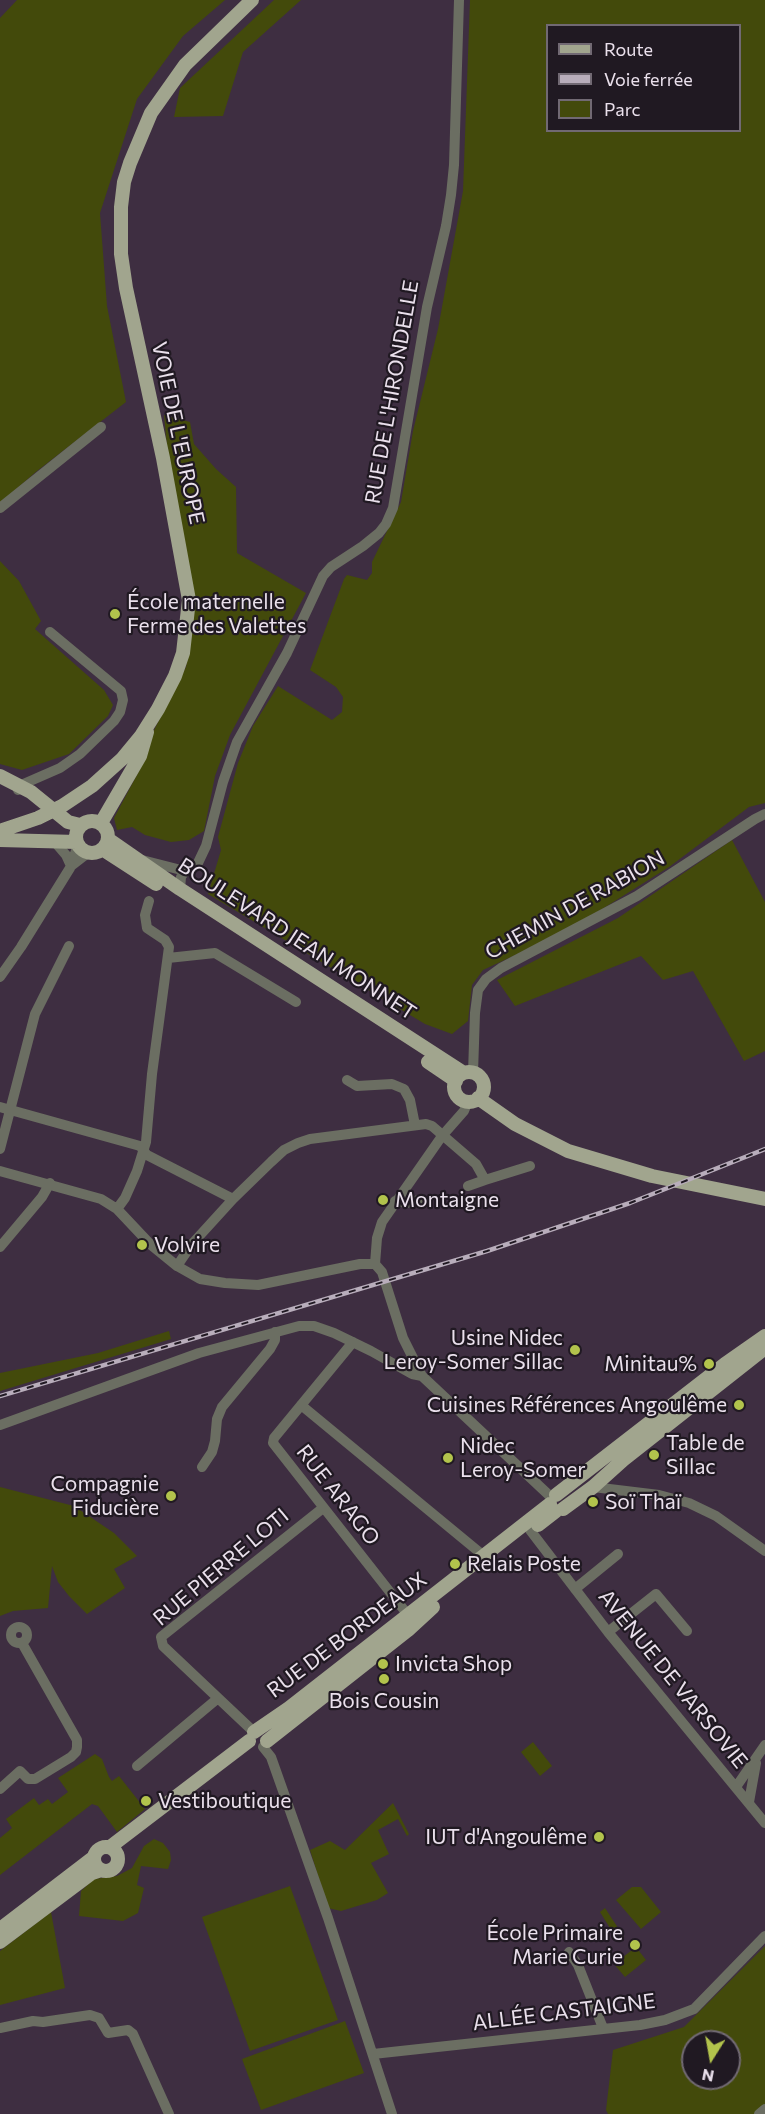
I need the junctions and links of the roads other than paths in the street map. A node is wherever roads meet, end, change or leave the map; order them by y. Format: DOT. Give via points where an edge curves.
graph roads {
  1 [pos="240,0"];
  2 [pos="252,0"];
  3 [pos="459,0"];
  4 [pos="101,427"];
  5 [pos="0,508"];
  6 [pos="50,632"];
  7 [pos="158,709"];
  8 [pos="0,776"];
  9 [pos="0,783"];
  10 [pos="23,790"];
  11 [pos="60,804"];
  12 [pos="765,814"];
  13 [pos="36,815"];
  14 [pos="101,823"];
  15 [pos="0,825"];
  16 [pos="0,831"];
  17 [pos="0,840"];
  18 [pos="54,841"];
  19 [pos="87,841"];
  20 [pos="134,858"];
  21 [pos="71,866"];
  22 [pos="185,871"];
  23 [pos="180,889"];
  24 [pos="149,901"];
  25 [pos="69,946"];
  26 [pos="168,958"];
  27 [pos="0,977"];
  28 [pos="296,1002"];
  29 [pos="464,1075"];
  30 [pos="347,1080"];
  31 [pos="476,1096"];
  32 [pos="5,1108"];
  33 [pos="415,1125"];
  34 [pos="442,1136"];
  35 [pos="0,1149"];
  36 [pos="144,1151"];
  37 [pos="530,1166"];
  38 [pos="0,1171"];
  39 [pos="485,1180"];
  40 [pos="50,1183"];
  41 [pos="468,1186"];
  42 [pos="719,1187"];
  43 [pos="765,1193"];
  44 [pos="233,1199"];
  45 [pos="422,1199"];
  46 [pos="765,1199"];
  47 [pos="395,1201"];
  48 [pos="117,1209"];
  49 [pos="0,1247"];
  50 [pos="375,1264"];
  51 [pos="177,1266"];
  52 [pos="275,1332"];
  53 [pos="765,1336"];
  54 [pos="353,1342"];
  55 [pos="765,1348"];
  56 [pos="422,1376"];
  57 [pos="301,1406"];
  58 [pos="0,1425"];
  59 [pos="202,1467"];
  60 [pos="593,1487"];
  61 [pos="555,1503"];
  62 [pos="323,1508"];
  63 [pos="530,1530"];
  64 [pos="763,1546"];
  65 [pos="618,1554"];
  66 [pos="484,1556"];
  67 [pos="575,1589"];
  68 [pos="408,1615"];
  69 [pos="687,1631"];
  70 [pos="608,1632"];
  71 [pos="22,1642"];
  72 [pos="217,1699"];
  73 [pos="257,1741"];
  74 [pos="765,1745"];
  75 [pos="761,1757"];
  76 [pos="137,1766"];
  77 [pos="736,1787"];
  78 [pos="0,1789"];
  79 [pos="748,1802"];
  80 [pos="765,1823"];
  81 [pos="114,1851"];
  82 [pos="93,1857"];
  83 [pos="100,1870"];
  84 [pos="0,1929"];
  85 [pos="765,1936"];
  86 [pos="0,1942"];
  87 [pos="569,1952"];
  88 [pos="0,2028"];
  89 [pos="603,2028"];
  90 [pos="373,2054"];
  91 [pos="765,2109"];
  92 [pos="169,2114"];
  93 [pos="392,2114"];
  94 [pos="759,2114"];
  1 -- 11 [label="main road, VOIE DE L'EUROPE" via="179,60 148,104 123,160 114,211 119,282 181,584 178,650 159,696 139,729 97,774"];
  2 -- 7 [label="main road, VOIE DE L'EUROPE" via="185,65 151,113 130,162 120,207 126,288 189,600 183,653"];
  3 -- 22 [label="street, RUE DE L'HIRONDELLE" via="451,195 427,307 393,508 379,533 323,576 287,653 237,742 206,846 197,865"];
  4 -- 5 [label="street"];
  6 -- 10 [label="street" via="121,691 123,700 114,721 80,754"];
  7 -- 11 [label="main road, VOIE DE L'EUROPE" via="122,759 93,786"];
  7 -- 14 [label="main road" via="140,756"];
  8 -- 10 [label="main road"];
  9 -- 10 [label="main road"];
  10 -- 19 [label="main road" via="69,822"];
  11 -- 13 [label="main road, VOIE DE L'EUROPE"];
  12 -- 29 [label="street, CHEMIN DE RABION" via="637,896 486,979 478,990"];
  13 -- 15 [label="main road, VOIE DE L'EUROPE"];
  13 -- 16 [label="main road, VOIE DE L'EUROPE"];
  14 -- 19 [label="main road" via="93,820"];
  14 -- 19 [label="main road" via="108,832"];
  17 -- 18 [label="main road"];
  18 -- 19 [label="main road"];
  18 -- 21 [label="street"];
  19 -- 20 [label="main road, BOULEVARD JEAN MONNET"];
  19 -- 21 [label="street"];
  19 -- 29 [label="main road"];
  20 -- 22 [label="street"];
  20 -- 23 [label="main road, BOULEVARD JEAN MONNET"];
  21 -- 27 [label="street"];
  22 -- 23 [label="street, RUE DE L'HIRONDELLE"];
  23 -- 29 [label="main road, BOULEVARD JEAN MONNET"];
  24 -- 26 [label="street" via="147,928 165,940"];
  25 -- 32 [label="street" via="35,1014"];
  26 -- 28 [label="street" via="215,953"];
  26 -- 36 [label="street"];
  29 -- 31 [label="main road" via="481,1078"];
  29 -- 31 [label="main road" via="454,1087 456,1094 461,1099"];
  30 -- 33 [label="street" via="357,1086 392,1084 404,1089"];
  31 -- 34 [label="street"];
  31 -- 42 [label="main road" via="515,1124 568,1151"];
  32 -- 35 [label="street"];
  32 -- 36 [label="street" via="140,1146"];
  33 -- 34 [label="street" via="429,1125"];
  33 -- 44 [label="street" via="298,1143 284,1150"];
  34 -- 39 [label="street" via="476,1164"];
  34 -- 47 [label="street"];
  36 -- 44 [label="street"];
  36 -- 48 [label="street"];
  37 -- 39 [label="street"];
  38 -- 40 [label="street"];
  39 -- 41 [label="street"];
  40 -- 48 [label="street" via="101,1199"];
  40 -- 49 [label="street"];
  42 -- 43 [label="main road"];
  42 -- 46 [label="main road"];
  44 -- 51 [label="street"];
  45 -- 47 [label="street"];
  47 -- 50 [label="street" via="378,1231"];
  48 -- 51 [label="street"];
  50 -- 51 [label="street" via="258,1285 200,1279"];
  50 -- 56 [label="street" via="384,1276 403,1338"];
  52 -- 54 [label="street" via="308,1325"];
  52 -- 58 [label="street" via="199,1353"];
  52 -- 59 [label="street" via="270,1349 222,1407 212,1452"];
  53 -- 61 [label="main road, RUE DE BORDEAUX"];
  54 -- 56 [label="street"];
  54 -- 57 [label="street, RUE ARAGO"];
  55 -- 60 [label="main road, RUE DE BORDEAUX"];
  56 -- 61 [label="street"];
  57 -- 62 [label="street, RUE ARAGO" via="273,1443"];
  57 -- 66 [label="street"];
  60 -- 61 [label="main road, RUE DE BORDEAUX"];
  60 -- 64 [label="street" via="689,1503"];
  61 -- 63 [label="main road, RUE DE BORDEAUX"];
  61 -- 66 [label="main road, RUE DE BORDEAUX"];
  62 -- 68 [label="street, RUE ARAGO"];
  62 -- 72 [label="street, RUE PIERRE LOTI" via="161,1636 163,1646"];
  63 -- 67 [label="street, AVENUE DE VARSOVIE"];
  63 -- 73 [label="main road, RUE DE BORDEAUX"];
  65 -- 67 [label="street"];
  66 -- 68 [label="main road, RUE DE BORDEAUX"];
  67 -- 70 [label="street, AVENUE DE VARSOVIE"];
  68 -- 73 [label="main road, RUE DE BORDEAUX" via="289,1708"];
  69 -- 70 [label="street" via="657,1594"];
  70 -- 77 [label="street, AVENUE DE VARSOVIE"];
  71 -- 78 [label="street" via="77,1740 77,1747 71,1757 35,1779 28,1779 20,1771"];
  72 -- 73 [label="street, RUE PIERRE LOTI"];
  72 -- 76 [label="street"];
  73 -- 81 [label="main road, RUE DE BORDEAUX"];
  73 -- 90 [label="street" via="271,1757"];
  74 -- 75 [label="street"];
  75 -- 77 [label="street"];
  75 -- 79 [label="street"];
  77 -- 79 [label="street, AVENUE DE VARSOVIE"];
  79 -- 80 [label="street, AVENUE DE VARSOVIE"];
  81 -- 82 [label="main road" via="100,1848"];
  81 -- 83 [label="main road" via="118,1862 114,1868"];
  82 -- 83 [label="main road"];
  82 -- 84 [label="main road"];
  83 -- 86 [label="main road"];
  85 -- 89 [label="street, ALLÉE CASTAIGNE" via="694,2008 665,2020"];
  87 -- 89 [label="street"];
  88 -- 92 [label="street" via="90,2015 99,2018 108,2032 128,2030"];
  89 -- 90 [label="street, ALLÉE CASTAIGNE"];
  90 -- 93 [label="street"];
  91 -- 94 [label="street"];
}
